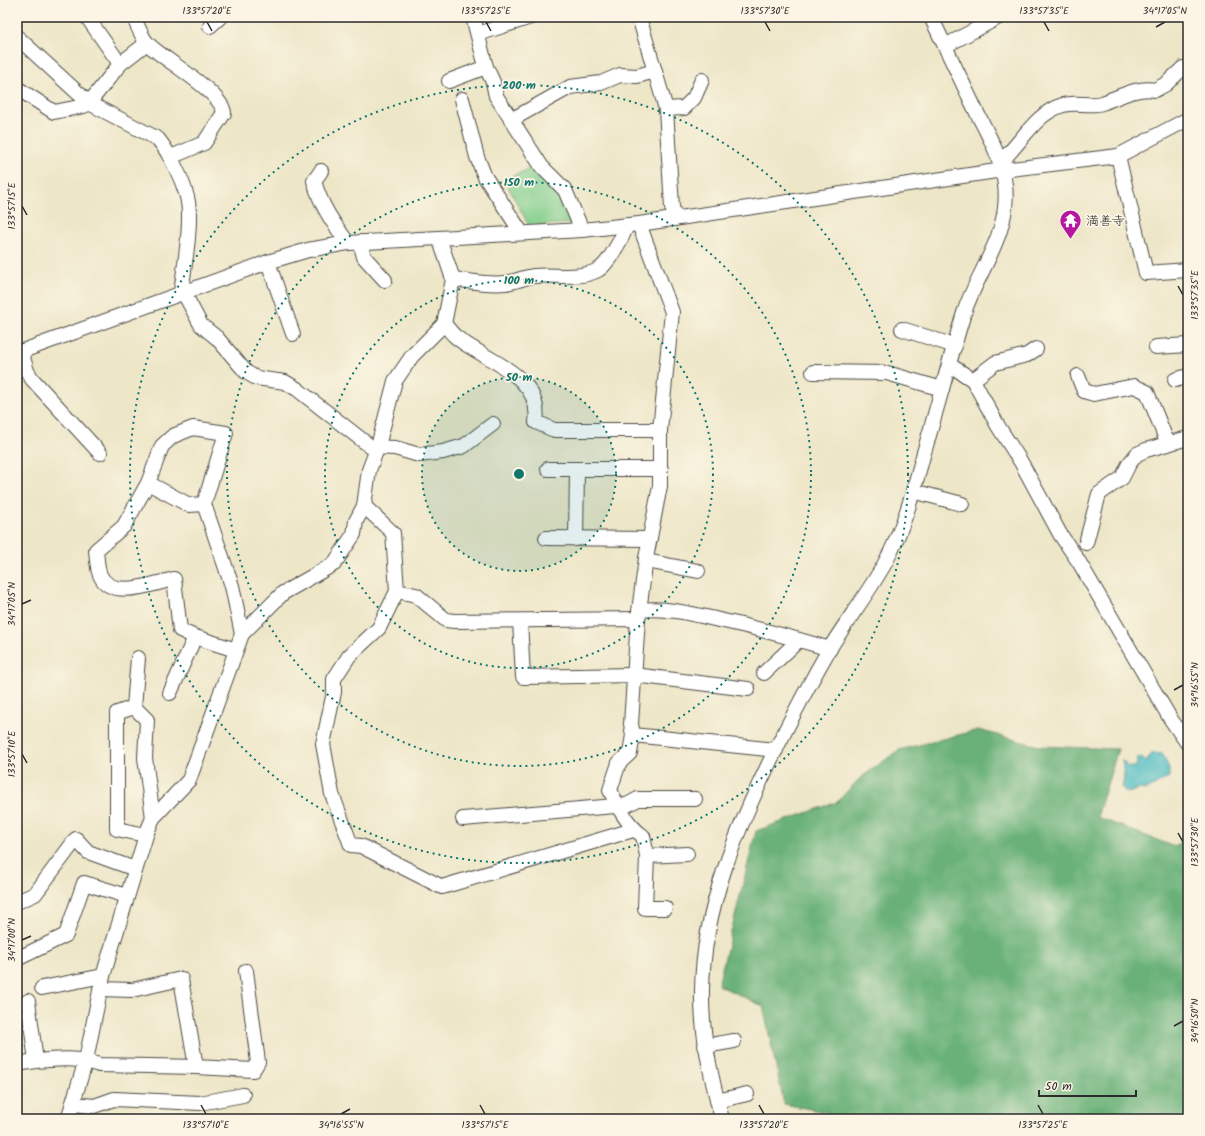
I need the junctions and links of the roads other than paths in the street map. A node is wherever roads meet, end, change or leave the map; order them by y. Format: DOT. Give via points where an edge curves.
graph roads {
  1 [pos="87,17"];
  2 [pos="473,17"];
  3 [pos="532,17"];
  4 [pos="639,17"];
  5 [pos="931,17"];
  6 [pos="999,17"];
  7 [pos="137,18"];
  8 [pos="478,34"];
  9 [pos="17,37"];
  10 [pos="147,43"];
  11 [pos="945,46"];
  12 [pos="120,64"];
  13 [pos="486,67"];
  14 [pos="1183,68"];
  15 [pos="655,71"];
  16 [pos="702,80"];
  17 [pos="449,81"];
  18 [pos="17,88"];
  19 [pos="462,99"];
  20 [pos="89,103"];
  21 [pos="666,109"];
  22 [pos="1188,119"];
  23 [pos="511,120"];
  24 [pos="1118,156"];
  25 [pos="171,157"];
  26 [pos="1001,166"];
  27 [pos="321,171"];
  28 [pos="675,219"];
  29 [pos="633,225"];
  30 [pos="582,230"];
  31 [pos="521,232"];
  32 [pos="439,238"];
  33 [pos="354,243"];
  34 [pos="268,262"];
  35 [pos="1188,270"];
  36 [pos="453,279"];
  37 [pos="385,280"];
  38 [pos="181,293"];
  39 [pos="444,324"];
  40 [pos="902,329"];
  41 [pos="293,334"];
  42 [pos="955,346"];
  43 [pos="1188,346"];
  44 [pos="1156,347"];
  45 [pos="1036,348"];
  46 [pos="19,352"];
  47 [pos="950,365"];
  48 [pos="813,372"];
  49 [pos="1078,376"];
  50 [pos="973,380"];
  51 [pos="942,390"];
  52 [pos="493,424"];
  53 [pos="660,430"];
  54 [pos="1188,438"];
  55 [pos="1168,444"];
  56 [pos="378,446"];
  57 [pos="100,453"];
  58 [pos="548,469"];
  59 [pos="577,469"];
  60 [pos="661,469"];
  61 [pos="148,483"];
  62 [pos="913,491"];
  63 [pos="204,504"];
  64 [pos="962,504"];
  65 [pos="364,506"];
  66 [pos="546,538"];
  67 [pos="576,538"];
  68 [pos="650,539"];
  69 [pos="1086,543"];
  70 [pos="646,561"];
  71 [pos="698,572"];
  72 [pos="397,592"];
  73 [pos="639,615"];
  74 [pos="520,621"];
  75 [pos="242,634"];
  76 [pos="195,637"];
  77 [pos="798,640"];
  78 [pos="830,649"];
  79 [pos="236,650"];
  80 [pos="138,658"];
  81 [pos="764,673"];
  82 [pos="634,675"];
  83 [pos="748,690"];
  84 [pos="170,693"];
  85 [pos="134,707"];
  86 [pos="633,735"];
  87 [pos="1188,744"];
  88 [pos="776,750"];
  89 [pos="695,799"];
  90 [pos="617,805"];
  91 [pos="154,818"];
  92 [pos="463,819"];
  93 [pos="633,830"];
  94 [pos="146,835"];
  95 [pos="687,854"];
  96 [pos="647,856"];
  97 [pos="135,869"];
  98 [pos="127,896"];
  99 [pos="17,902"];
  100 [pos="665,908"];
  101 [pos="17,953"];
  102 [pos="246,971"];
  103 [pos="102,982"];
  104 [pos="42,988"];
  105 [pos="28,1002"];
  106 [pos="734,1041"];
  107 [pos="705,1046"];
  108 [pos="86,1060"];
  109 [pos="36,1061"];
  110 [pos="17,1064"];
  111 [pos="199,1067"];
  112 [pos="747,1094"];
  113 [pos="243,1095"];
  114 [pos="717,1101"];
  115 [pos="74,1104"];
  116 [pos="68,1119"];
  117 [pos="722,1119"];
  1 -- 12 [label="street"];
  2 -- 8 [label="street"];
  3 -- 8 [label="street"];
  4 -- 15 [label="street"];
  5 -- 11 [label="street"];
  6 -- 11 [label="street"];
  7 -- 10 [label="street"];
  8 -- 13 [label="street"];
  9 -- 20 [label="street"];
  10 -- 12 [label="street"];
  10 -- 25 [label="street" via="214,96 223,108 224,113 204,144"];
  11 -- 26 [label="street"];
  12 -- 20 [label="street"];
  13 -- 17 [label="street"];
  13 -- 23 [label="street" via="496,96"];
  14 -- 26 [label="street" via="1166,84 1155,90 1145,88 1097,105 1074,102 1048,112 1032,127"];
  15 -- 21 [label="street"];
  15 -- 23 [label="street" via="570,87"];
  16 -- 21 [label="street" via="694,98 684,108"];
  18 -- 20 [label="street" via="54,112"];
  19 -- 31 [label="street" via="477,157 485,177"];
  20 -- 25 [label="street" via="158,139"];
  21 -- 28 [label="street" via="672,207"];
  22 -- 24 [label="street"];
  23 -- 30 [label="street" via="542,167 565,190"];
  24 -- 26 [label="street"];
  24 -- 35 [label="street" via="1146,272"];
  25 -- 38 [label="street" via="187,198 188,226"];
  26 -- 28 [label="street"];
  26 -- 42 [label="street" via="1006,187 1005,218 1000,235 965,311"];
  27 -- 33 [label="street" via="314,181 326,213"];
  28 -- 29 [label="street"];
  29 -- 30 [label="street"];
  29 -- 36 [label="street" via="612,250 608,261 598,270 581,275 533,276 502,283"];
  29 -- 53 [label="street" via="672,312"];
  30 -- 31 [label="street"];
  31 -- 32 [label="street"];
  32 -- 33 [label="street"];
  32 -- 36 [label="street"];
  33 -- 34 [label="street" via="308,250"];
  33 -- 37 [label="street"];
  34 -- 38 [label="street"];
  34 -- 41 [label="street"];
  36 -- 39 [label="street"];
  38 -- 46 [label="street"];
  38 -- 56 [label="street" via="186,297 201,325 217,338 246,372 256,378 285,382 371,447"];
  39 -- 53 [label="street" via="457,338 522,380 531,392 538,410 536,422 554,430"];
  39 -- 56 [label="street" via="412,356 395,381"];
  40 -- 42 [label="street"];
  42 -- 47 [label="street"];
  43 -- 44 [label="street"];
  45 -- 50 [label="street" via="1027,355 995,363"];
  46 -- 57 [label="street" via="32,379"];
  47 -- 50 [label="street"];
  47 -- 51 [label="street"];
  48 -- 51 [label="street" via="887,373"];
  49 -- 55 [label="street" via="1084,391 1094,394 1134,386 1147,392"];
  50 -- 87 [label="street" via="1060,534"];
  51 -- 62 [label="street"];
  52 -- 56 [label="street" via="464,446 443,452 420,455"];
  53 -- 60 [label="street"];
  54 -- 55 [label="street"];
  55 -- 69 [label="street" via="1137,454 1128,464 1122,478 1099,494"];
  56 -- 65 [label="street" via="369,470"];
  58 -- 59 [label="street"];
  59 -- 60 [label="street"];
  59 -- 67 [label="street"];
  60 -- 68 [label="street"];
  61 -- 63 [label="street" via="189,505"];
  61 -- 63 [label="street" via="162,446 173,436 193,428 226,433"];
  61 -- 76 [label="street" via="124,526 96,550 100,575 106,583 125,590 174,579 180,630"];
  62 -- 64 [label="street"];
  62 -- 78 [label="street" via="901,529 885,563"];
  63 -- 75 [label="street" via="232,586"];
  65 -- 72 [label="street" via="393,533"];
  65 -- 75 [label="street" via="356,521 354,534 334,564 283,593"];
  66 -- 67 [label="street"];
  67 -- 68 [label="street"];
  68 -- 70 [label="street"];
  70 -- 71 [label="street"];
  70 -- 73 [label="street"];
  72 -- 74 [label="street" via="416,595 446,620"];
  72 -- 93 [label="street" via="379,628 349,656 334,679 334,692 323,744 332,794 351,846 361,846 442,887"];
  73 -- 74 [label="street"];
  73 -- 77 [label="street" via="660,608"];
  73 -- 82 [label="street"];
  74 -- 82 [label="street" via="523,677"];
  75 -- 79 [label="street"];
  76 -- 79 [label="street"];
  76 -- 84 [label="street"];
  77 -- 78 [label="street"];
  77 -- 81 [label="street"];
  78 -- 88 [label="street" via="796,708"];
  79 -- 91 [label="street" via="189,780"];
  80 -- 85 [label="street"];
  82 -- 83 [label="street"];
  82 -- 86 [label="street" via="631,724"];
  85 -- 91 [label="street" via="146,720 145,758"];
  85 -- 94 [label="street" via="117,713 117,829"];
  86 -- 88 [label="street"];
  86 -- 90 [label="street" via="630,753 619,763 610,790"];
  88 -- 107 [label="street" via="747,809 713,907 707,936 702,988"];
  89 -- 90 [label="street" via="638,799 627,805"];
  90 -- 92 [label="street"];
  90 -- 93 [label="street"];
  91 -- 94 [label="street"];
  93 -- 96 [label="street" via="642,836"];
  94 -- 97 [label="street"];
  95 -- 96 [label="street"];
  96 -- 100 [label="street" via="646,908"];
  97 -- 98 [label="street"];
  97 -- 99 [label="street" via="88,852 76,839 35,894"];
  98 -- 101 [label="street" via="84,883 66,935 21,957"];
  98 -- 103 [label="street"];
  102 -- 111 [label="street" via="258,1062 253,1070"];
  103 -- 104 [label="street"];
  103 -- 108 [label="street"];
  103 -- 111 [label="street" via="132,990 181,979 196,1067"];
  105 -- 109 [label="street"];
  106 -- 107 [label="street"];
  107 -- 114 [label="street"];
  108 -- 109 [label="street"];
  108 -- 111 [label="street" via="99,1065"];
  108 -- 115 [label="street"];
  109 -- 110 [label="street"];
  112 -- 114 [label="street"];
  113 -- 115 [label="street" via="200,1103 114,1099 94,1106"];
  114 -- 117 [label="street"];
  115 -- 116 [label="street"];
}
